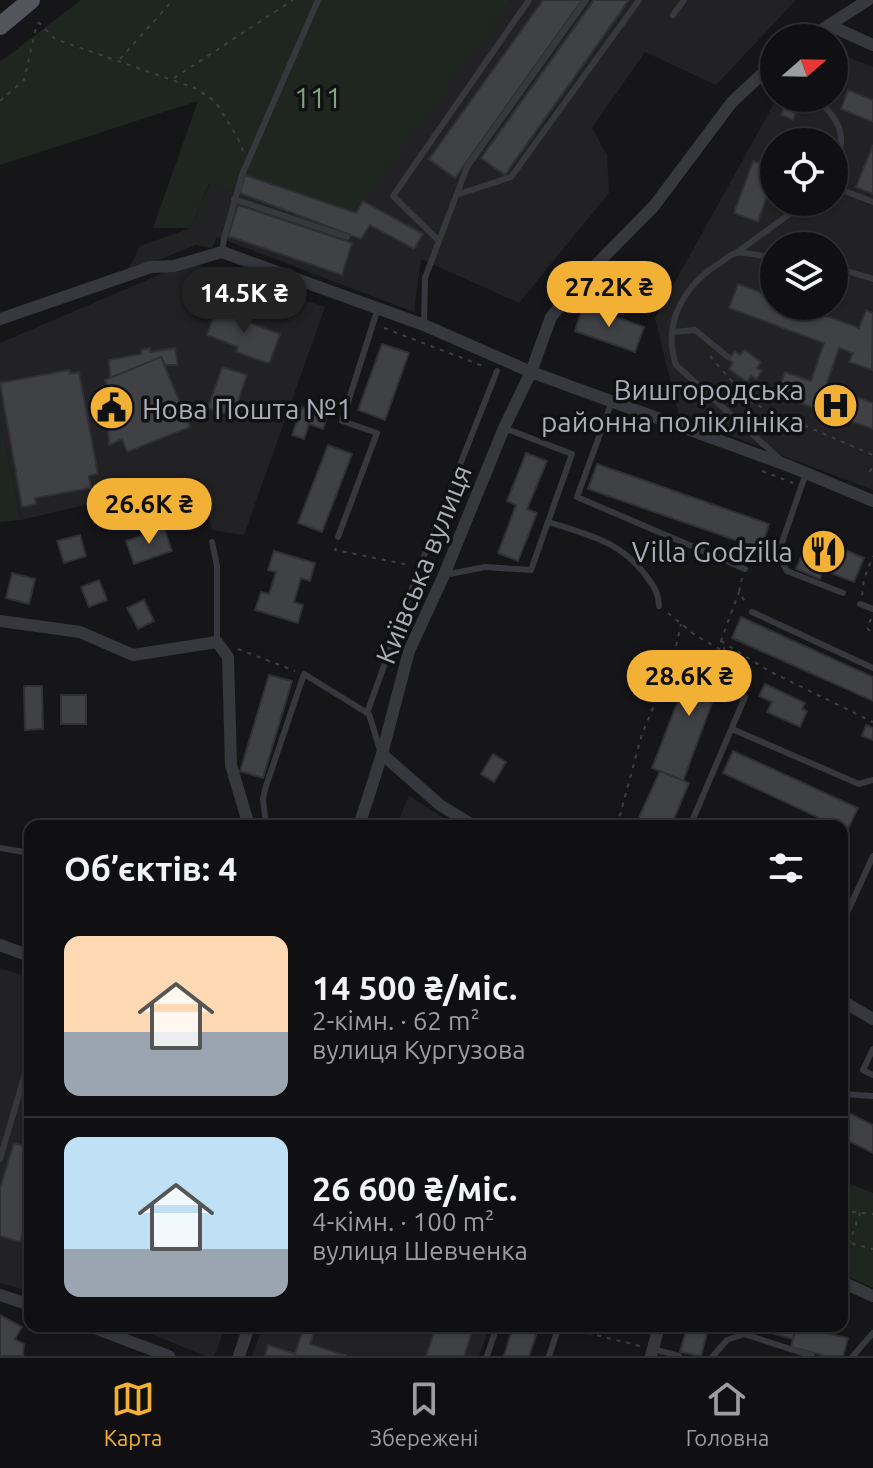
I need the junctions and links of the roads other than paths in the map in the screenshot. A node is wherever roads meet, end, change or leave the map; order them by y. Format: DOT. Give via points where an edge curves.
graph roads {
  1 [pos="31,0"];
  2 [pos="318,0"];
  3 [pos="529,0"];
  4 [pos="586,0"];
  5 [pos="639,0"];
  6 [pos="684,0"];
  7 [pos="868,0"];
  8 [pos="673,15"];
  9 [pos="831,24"];
  10 [pos="0,26"];
  11 [pos="848,34"];
  12 [pos="873,45"];
  13 [pos="760,76"];
  14 [pos="848,192"];
  15 [pos="456,195"];
  16 [pos="234,199"];
  17 [pos="873,202"];
  18 [pos="787,216"];
  19 [pos="347,237"];
  20 [pos="439,241"];
  21 [pos="222,252"];
  22 [pos="736,253"];
  23 [pos="760,256"];
  24 [pos="848,271"];
  25 [pos="873,279"];
  26 [pos="378,308"];
  27 [pos="0,319"];
  28 [pos="424,325"];
  29 [pos="673,332"];
  30 [pos="728,357"];
  31 [pos="497,371"];
  32 [pos="531,372"];
  33 [pos="612,401"];
  34 [pos="504,428"];
  35 [pos="789,466"];
  36 [pos="806,473"];
  37 [pos="873,501"];
  38 [pos="549,522"];
  39 [pos="339,536"];
  40 [pos="212,542"];
  41 [pos="745,569"];
  42 [pos="444,575"];
  43 [pos="843,593"];
  44 [pos="860,604"];
  45 [pos="659,606"];
  46 [pos="873,611"];
  47 [pos="752,612"];
  48 [pos="0,621"];
  49 [pos="217,642"];
  50 [pos="873,668"];
  51 [pos="745,697"];
  52 [pos="367,713"];
  53 [pos="732,729"];
  54 [pos="382,754"];
  55 [pos="873,779"];
  56 [pos="247,820"];
  57 [pos="265,820"];
  58 [pos="361,820"];
  59 [pos="464,820"];
  60 [pos="693,820"];
  61 [pos="0,848"];
  62 [pos="24,852"];
  63 [pos="873,856"];
  64 [pos="848,911"];
  65 [pos="0,945"];
  66 [pos="24,954"];
  67 [pos="848,1004"];
  68 [pos="873,1019"];
  69 [pos="873,1049"];
  70 [pos="873,1075"];
  71 [pos="24,1077"];
  72 [pos="848,1094"];
  73 [pos="873,1096"];
  74 [pos="0,1159"];
  75 [pos="848,1285"];
  76 [pos="0,1295"];
  77 [pos="873,1296"];
  78 [pos="24,1303"];
  79 [pos="105,1332"];
  80 [pos="247,1332"];
  81 [pos="495,1332"];
  82 [pos="558,1332"];
  83 [pos="657,1332"];
  84 [pos="873,1333"];
  85 [pos="652,1353"];
  86 [pos="169,1356"];
  87 [pos="239,1356"];
  88 [pos="487,1356"];
  89 [pos="549,1356"];
  90 [pos="679,1356"];
  91 [pos="713,1356"];
  92 [pos="812,1356"];
  93 [pos="853,1356"];
  1 -- 10 [label="main road"];
  2 -- 16 [label="lane"];
  3 -- 20 [label="lane" via="393,196"];
  4 -- 15 [label="lane" via="467,167"];
  5 -- 15 [label="lane" via="511,177"];
  6 -- 8 [label="lane"];
  7 -- 9 [label="street"];
  11 -- 12 [label="street"];
  13 -- 32 [label="street, Київська вулиця" via="732,102 654,206 551,317"];
  14 -- 17 [label="lane"];
  15 -- 20 [label="lane"];
  16 -- 19 [label="lane"];
  16 -- 21 [label="lane"];
  18 -- 22 [label="lane"];
  20 -- 28 [label="lane" via="425,278"];
  21 -- 26 [label="street"];
  21 -- 27 [label="street" via="151,267"];
  22 -- 23 [label="lane"];
  22 -- 29 [label="lane" via="689,287"];
  24 -- 25 [label="lane"];
  26 -- 28 [label="street"];
  26 -- 39 [label="lane" via="342,421 377,433"];
  28 -- 32 [label="street"];
  29 -- 30 [label="lane" via="695,330"];
  29 -- 35 [label="lane" via="676,365"];
  31 -- 52 [label="lane"];
  32 -- 33 [label="street"];
  32 -- 34 [label="street, Київська вулиця"];
  33 -- 35 [label="street"];
  33 -- 41 [label="lane" via="577,497"];
  34 -- 38 [label="lane" via="572,454"];
  34 -- 42 [label="street, Київська вулиця"];
  35 -- 36 [label="street"];
  36 -- 37 [label="street"];
  36 -- 43 [label="lane" via="778,554 787,571"];
  38 -- 42 [label="lane" via="531,570 485,567"];
  38 -- 45 [label="lane" via="630,555 658,591"];
  40 -- 49 [label="lane"];
  42 -- 54 [label="street, Київська вулиця" via="409,651"];
  44 -- 46 [label="lane"];
  47 -- 50 [label="lane"];
  48 -- 49 [label="street" via="80,632 133,655"];
  49 -- 56 [label="street" via="228,657 231,765"];
  51 -- 53 [label="lane"];
  52 -- 54 [label="lane"];
  52 -- 57 [label="lane" via="304,674 266,786"];
  53 -- 55 [label="lane" via="859,784"];
  53 -- 60 [label="lane"];
  54 -- 58 [label="street, Київська вулиця"];
  54 -- 59 [label="street"];
  61 -- 62 [label="lane"];
  63 -- 64 [label="lane"];
  65 -- 66 [label="street"];
  67 -- 68 [label="street"];
  69 -- 70 [label="lane" via="863,1070"];
  71 -- 74 [label="lane"];
  72 -- 73 [label="lane"];
  75 -- 77 [label="street"];
  76 -- 78 [label="street"];
  79 -- 86 [label="street"];
  80 -- 87 [label="street"];
  81 -- 88 [label="lane"];
  82 -- 89 [label="lane"];
  83 -- 85 [label="street"];
  84 -- 93 [label="lane"];
  85 -- 90 [label="lane"];
  91 -- 92 [label="lane" via="727,1340 744,1334"];
}
